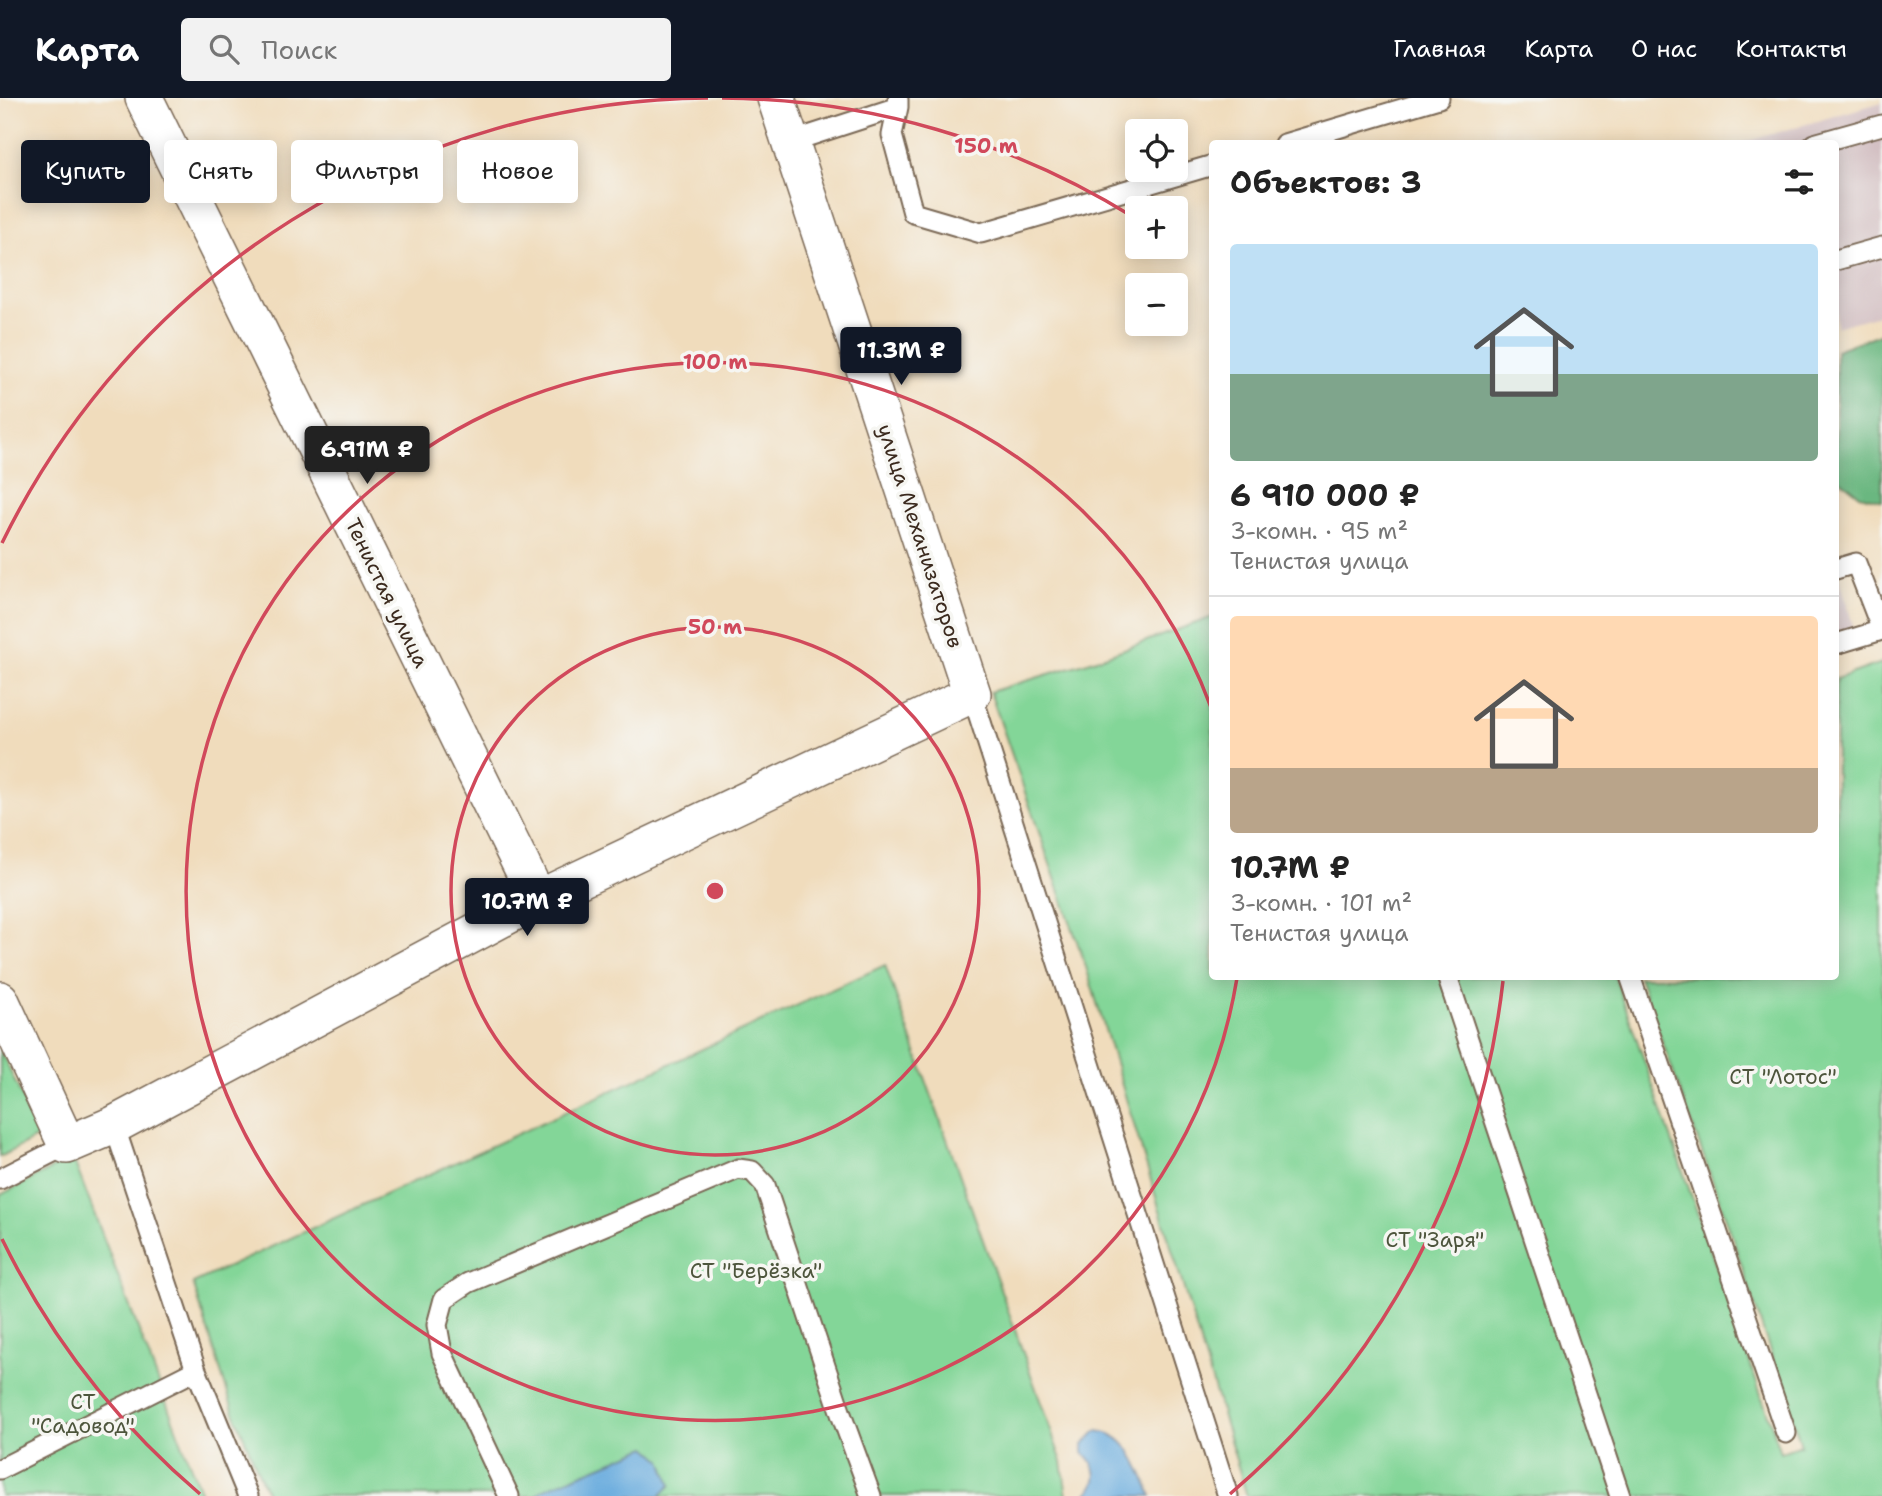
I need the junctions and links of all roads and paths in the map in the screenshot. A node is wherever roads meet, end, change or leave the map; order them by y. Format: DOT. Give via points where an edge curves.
graph roads {
  1 [pos="144,98"];
  2 [pos="776,98"];
  3 [pos="1438,98"];
  4 [pos="898,102"];
  5 [pos="1882,125"];
  6 [pos="1297,140"];
  7 [pos="1828,140"];
  8 [pos="790,142"];
  9 [pos="1209,166"];
  10 [pos="1882,247"];
  11 [pos="1839,259"];
  12 [pos="1839,568"];
  13 [pos="1882,630"];
  14 [pos="1839,643"];
  15 [pos="972,694"];
  16 [pos="538,899"];
  17 [pos="1448,980"];
  18 [pos="1631,980"];
  19 [pos="0,1000"];
  20 [pos="114,1125"];
  21 [pos="67,1145"];
  22 [pos="0,1179"];
  23 [pos="197,1370"];
  24 [pos="1786,1433"];
  25 [pos="0,1469"];
  26 [pos="248,1496"];
  27 [pos="509,1496"];
  28 [pos="871,1496"];
  29 [pos="1228,1496"];
  30 [pos="1620,1496"];
  1 -- 16 [label="street, Тенистая улица"];
  2 -- 8 [label="street, улица Механизаторов"];
  3 -- 6 [label="lane"];
  4 -- 8 [label="lane"];
  4 -- 9 [label="lane" via="892,135 913,213 981,233"];
  5 -- 7 [label="lane"];
  8 -- 15 [label="street, улица Механизаторов"];
  10 -- 11 [label="lane"];
  12 -- 13 [label="lane" via="1856,563"];
  13 -- 14 [label="lane"];
  15 -- 16 [label="street"];
  15 -- 29 [label="lane"];
  16 -- 20 [label="street"];
  17 -- 30 [label="lane"];
  18 -- 24 [label="lane"];
  19 -- 21 [label="street"];
  20 -- 21 [label="street"];
  20 -- 23 [label="lane"];
  21 -- 22 [label="lane"];
  23 -- 25 [label="lane"];
  23 -- 26 [label="lane"];
  27 -- 28 [label="lane" via="442,1353 437,1325 444,1299 467,1283 738,1169 752,1171 765,1185"];
}
